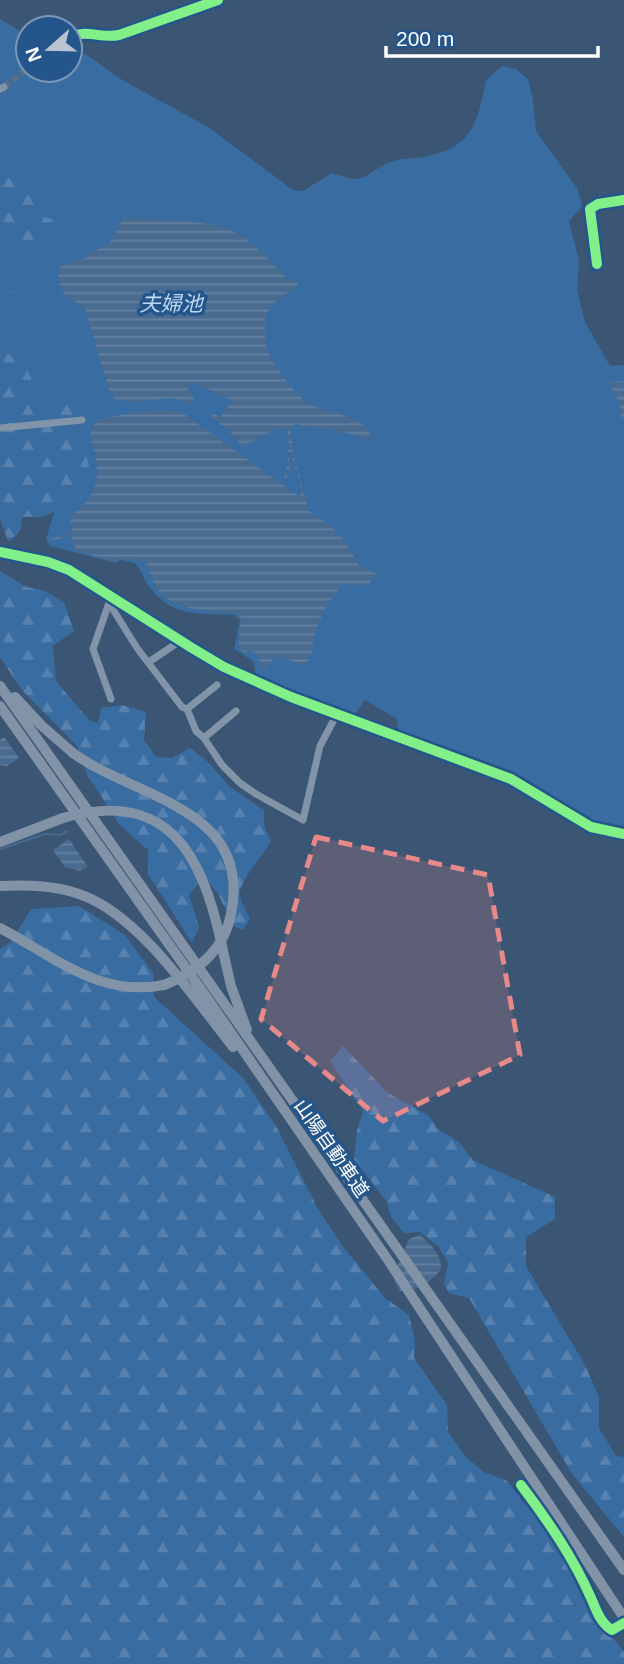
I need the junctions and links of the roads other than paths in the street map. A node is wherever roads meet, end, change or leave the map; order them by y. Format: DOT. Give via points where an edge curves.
graph roads {
  1 [pos="218,0"];
  2 [pos="84,33"];
  3 [pos="624,201"];
  4 [pos="597,264"];
  5 [pos="82,420"];
  6 [pos="0,428"];
  7 [pos="0,552"];
  8 [pos="110,600"];
  9 [pos="180,641"];
  10 [pos="149,662"];
  11 [pos="0,679"];
  12 [pos="217,685"];
  13 [pos="0,686"];
  14 [pos="111,699"];
  15 [pos="0,706"];
  16 [pos="187,709"];
  17 [pos="236,712"];
  18 [pos="337,714"];
  19 [pos="204,738"];
  20 [pos="624,834"];
  21 [pos="0,842"];
  22 [pos="0,886"];
  23 [pos="0,928"];
  24 [pos="250,1040"];
  25 [pos="288,1114"];
  26 [pos="522,1485"];
  27 [pos="624,1570"];
  28 [pos="622,1622"];
  1 -- 2 [label="street" via="111,37"];
  3 -- 4 [label="street" via="590,209"];
  5 -- 6 [label="street"];
  7 -- 8 [label="street" via="48,562 81,577"];
  8 -- 9 [label="street"];
  8 -- 10 [label="street"];
  8 -- 14 [label="street" via="93,649"];
  9 -- 10 [label="street"];
  9 -- 18 [label="street" via="225,667"];
  10 -- 16 [label="street"];
  11 -- 23 [label="highway, bridge" via="34,719 73,753 198,818 226,856 233,903 225,934 195,971 164,985 131,989 95,980"];
  12 -- 16 [label="street"];
  13 -- 24 [label="highway, 山陽自動車道"];
  15 -- 25 [label="highway, 山陽自動車道"];
  16 -- 19 [label="street"];
  17 -- 19 [label="street"];
  18 -- 19 [label="street" via="320,746 303,820 240,783"];
  18 -- 20 [label="street" via="511,779 582,822"];
  21 -- 24 [label="highway, bridge" via="63,818 100,811 125,811 171,832 190,852 203,878"];
  22 -- 25 [label="highway" via="40,886 80,894 126,921"];
  24 -- 27 [label="highway, 山陽自動車道"];
  25 -- 28 [label="highway, 山陽自動車道" via="416,1301"];
  26 -- 28 [label="street" via="580,1573 601,1620 611,1630"];
}
